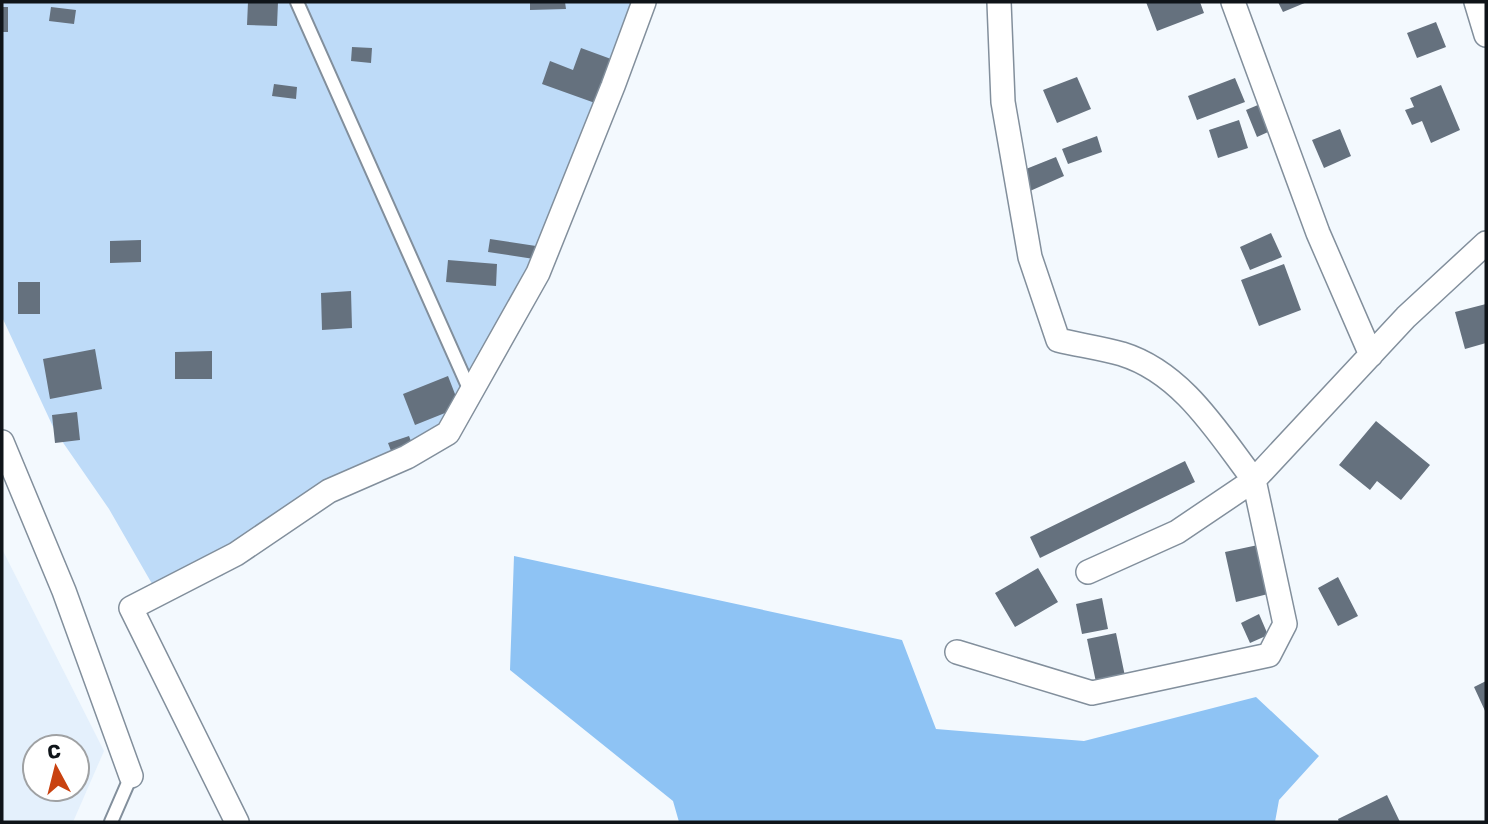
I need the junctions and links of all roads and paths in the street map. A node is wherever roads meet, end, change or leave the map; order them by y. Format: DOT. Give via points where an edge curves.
graph roads {
  1 [pos="296,2"];
  2 [pos="644,2"];
  3 [pos="999,2"];
  4 [pos="1233,2"];
  5 [pos="1476,2"];
  6 [pos="1486,35"];
  7 [pos="1486,243"];
  8 [pos="1371,355"];
  9 [pos="471,393"];
  10 [pos="2,442"];
  11 [pos="1254,480"];
  12 [pos="1088,572"];
  13 [pos="957,652"];
  14 [pos="131,776"];
  15 [pos="111,822"];
  16 [pos="237,822"];
  1 -- 9 [label="lane"];
  2 -- 9 [label="street" via="538,273"];
  3 -- 11 [label="street" via="1005,115 1030,257 1058,341 1124,355 1159,373 1193,400"];
  4 -- 8 [label="street" via="1318,233"];
  5 -- 6 [label="street"];
  7 -- 8 [label="street"];
  8 -- 11 [label="street"];
  9 -- 16 [label="street" via="448,433 407,457 329,491 236,554 131,608"];
  10 -- 14 [label="street" via="64,591"];
  11 -- 12 [label="street" via="1177,532"];
  11 -- 13 [label="street" via="1285,624 1269,655 1092,693"];
  14 -- 15 [label="lane"];
}
